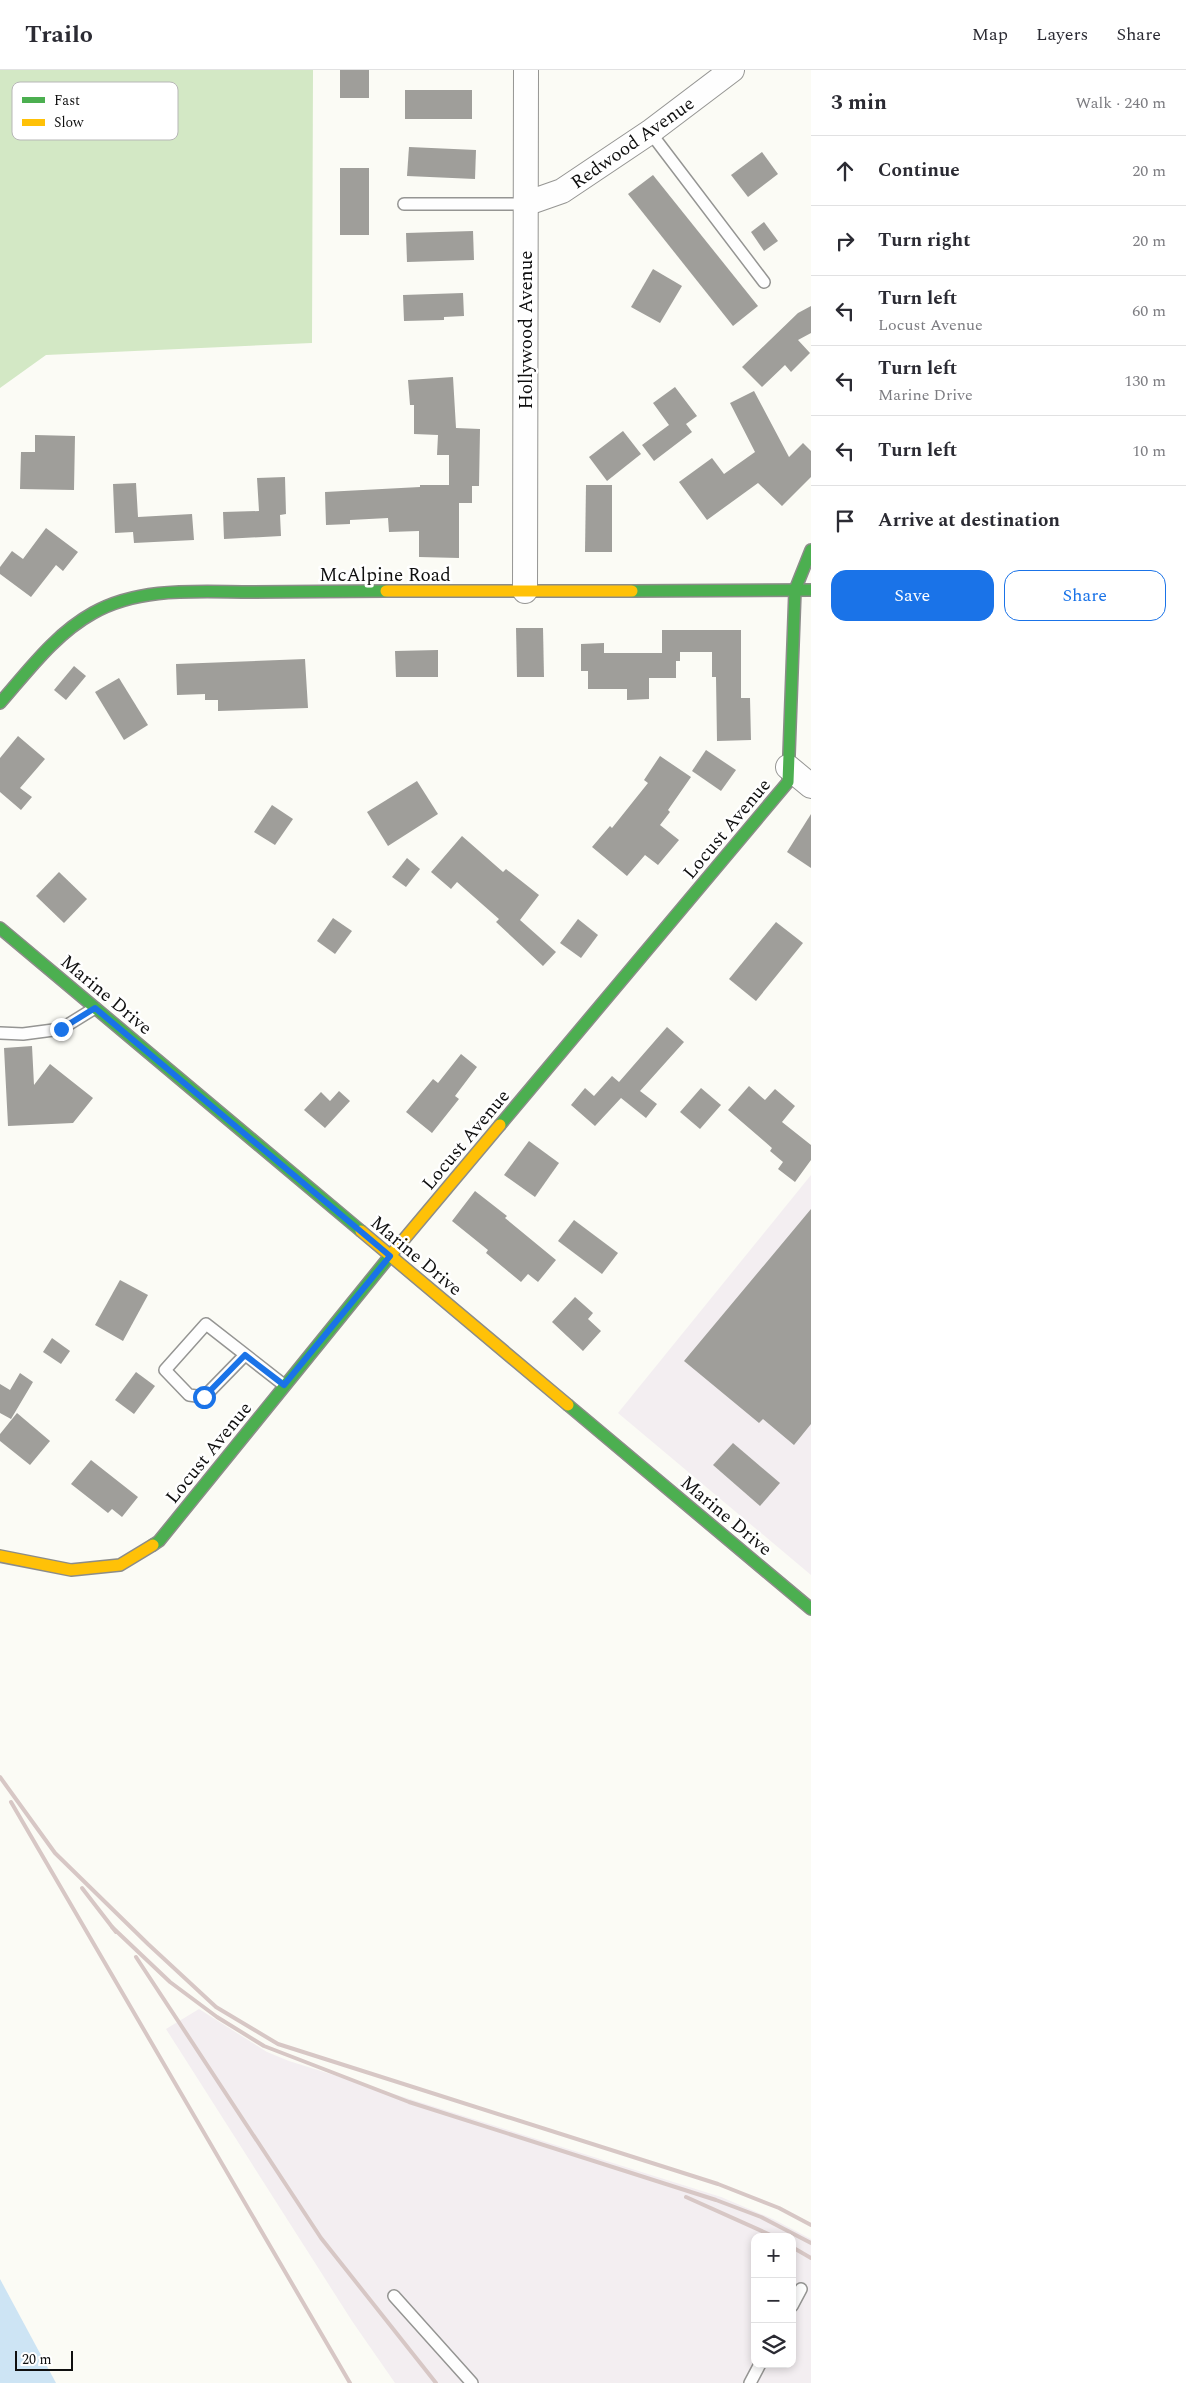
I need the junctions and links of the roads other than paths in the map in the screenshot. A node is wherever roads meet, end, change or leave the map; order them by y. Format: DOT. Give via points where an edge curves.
graph roads {
  1 [pos="526,70"];
  2 [pos="732,70"];
  3 [pos="650,132"];
  4 [pos="404,204"];
  5 [pos="525,204"];
  6 [pos="764,282"];
  7 [pos="811,550"];
  8 [pos="795,590"];
  9 [pos="811,590"];
  10 [pos="525,591"];
  11 [pos="0,703"];
  12 [pos="788,767"];
  13 [pos="811,786"];
  14 [pos="0,928"];
  15 [pos="95,1008"];
  16 [pos="0,1033"];
  17 [pos="390,1256"];
  18 [pos="245,1355"];
  19 [pos="284,1385"];
  20 [pos="0,1556"];
  21 [pos="811,1608"];
  22 [pos="801,2289"];
  23 [pos="394,2296"];
  24 [pos="796,2298"];
  25 [pos="758,2368"];
  26 [pos="472,2383"];
  27 [pos="750,2383"];
  1 -- 5 [label="street, Hollywood Avenue"];
  2 -- 3 [label="street, Redwood Avenue"];
  3 -- 5 [label="street, Redwood Avenue" via="562,191"];
  3 -- 6 [label="lane"];
  4 -- 5 [label="lane"];
  5 -- 10 [label="street, Hollywood Avenue"];
  7 -- 8 [label="street, Locust Avenue"];
  8 -- 9 [label="street, McAlpine Road"];
  8 -- 10 [label="street, McAlpine Road"];
  8 -- 12 [label="street, Locust Avenue"];
  10 -- 11 [label="street, McAlpine Road" via="182,592 133,597 88,614 54,641"];
  12 -- 13 [label="street"];
  12 -- 17 [label="street, Locust Avenue" via="788,782"];
  14 -- 15 [label="street, Marine Drive"];
  15 -- 16 [label="lane" via="61,1029 23,1034"];
  15 -- 17 [label="street, Marine Drive"];
  17 -- 19 [label="street, Locust Avenue"];
  17 -- 21 [label="street, Marine Drive"];
  18 -- 18 [label="lane" via="206,1324 165,1370 189,1395 204,1397"];
  18 -- 19 [label="lane"];
  19 -- 20 [label="street, Locust Avenue" via="159,1541 120,1565 71,1570"];
  22 -- 24 [label="lane"];
  23 -- 26 [label="lane"];
  25 -- 27 [label="lane"];
}
